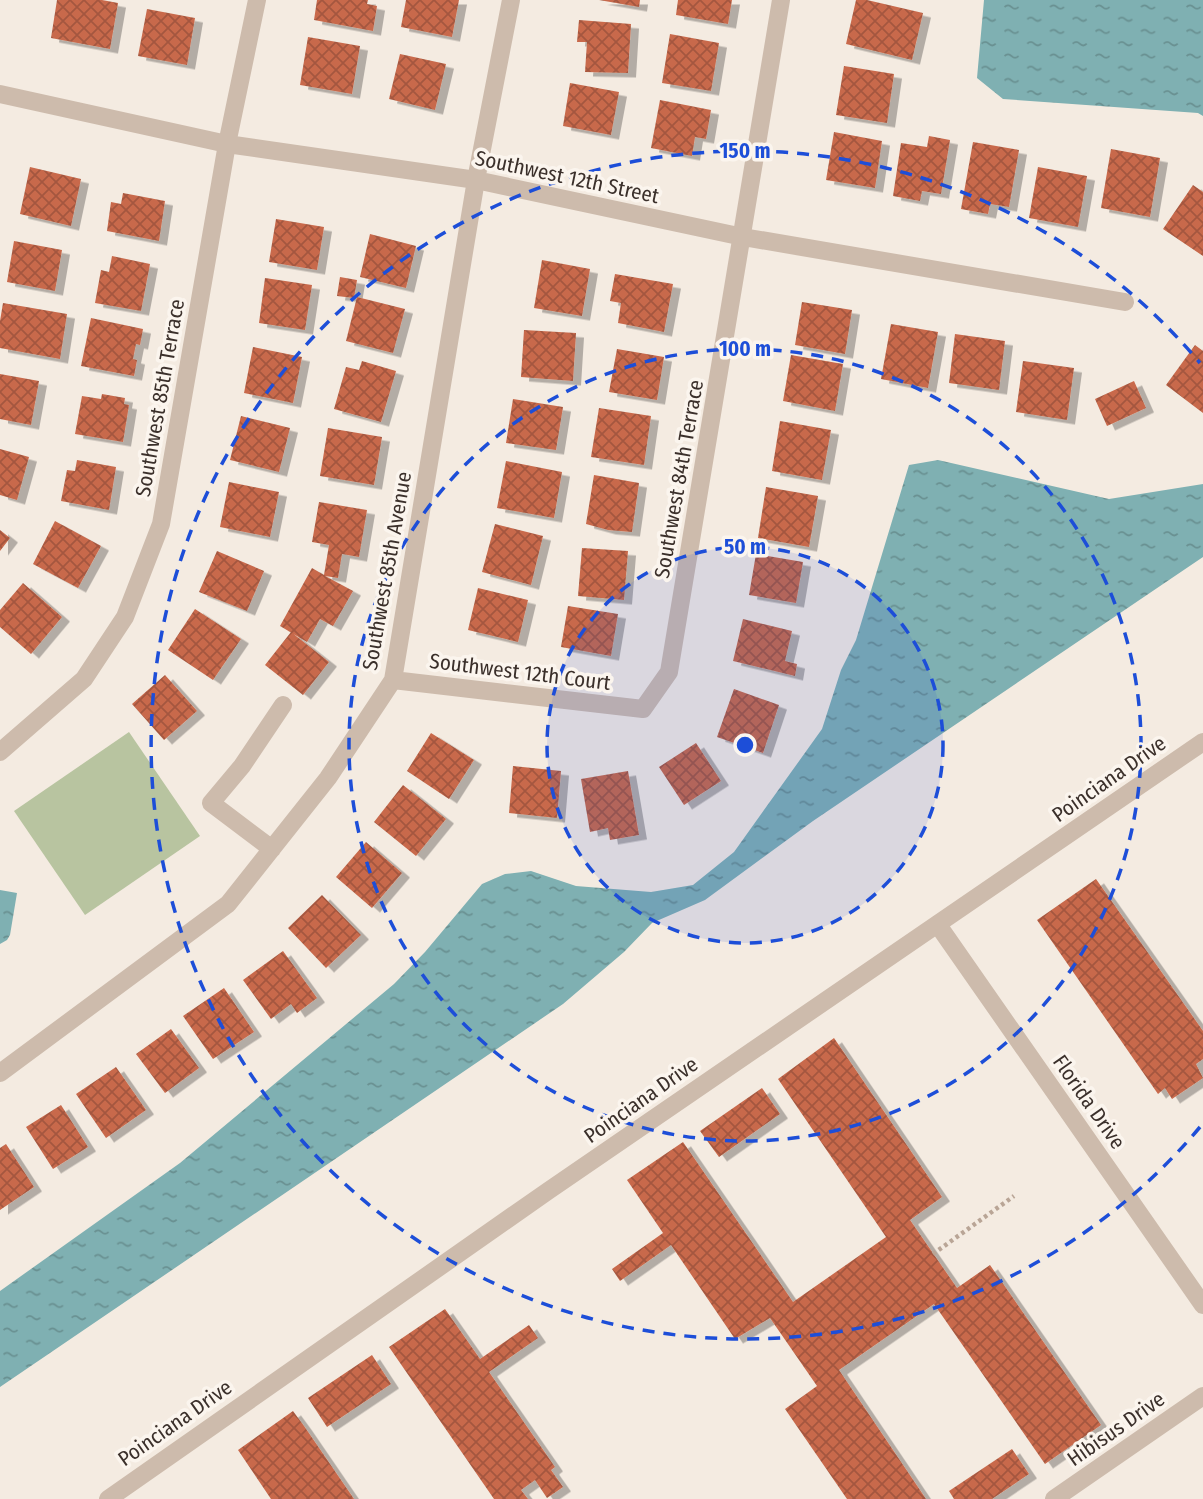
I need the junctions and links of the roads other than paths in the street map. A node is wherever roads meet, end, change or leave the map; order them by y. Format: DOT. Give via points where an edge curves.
graph roads {
  1 [pos="257,0"];
  2 [pos="512,0"];
  3 [pos="781,0"];
  4 [pos="0,94"];
  5 [pos="227,144"];
  6 [pos="476,180"];
  7 [pos="743,237"];
  8 [pos="1125,302"];
  9 [pos="393,680"];
  10 [pos="283,705"];
  11 [pos="643,709"];
  12 [pos="1203,742"];
  13 [pos="0,752"];
  14 [pos="272,849"];
  15 [pos="938,925"];
  16 [pos="0,1073"];
  17 [pos="1203,1305"];
  18 [pos="1203,1396"];
  19 [pos="108,1499"];
  20 [pos="1054,1499"];
  1 -- 5 [label="street, Southwest 85th Terrace"];
  2 -- 6 [label="street, Southwest 85th Avenue"];
  3 -- 7 [label="street, Southwest 84th Terrace"];
  4 -- 5 [label="street, Southwest 12th Street"];
  5 -- 6 [label="street, Southwest 12th Street"];
  5 -- 13 [label="street, Southwest 85th Terrace" via="161,524 125,617 84,679"];
  6 -- 7 [label="street, Southwest 12th Street"];
  6 -- 9 [label="street, Southwest 85th Avenue"];
  7 -- 8 [label="street, Southwest 12th Street"];
  7 -- 11 [label="street, Southwest 84th Terrace" via="668,672"];
  9 -- 11 [label="street, Southwest 12th Court"];
  9 -- 14 [label="street, Southwest 85th Avenue" via="328,778"];
  10 -- 14 [label="street" via="211,803"];
  12 -- 15 [label="street, Poinciana Drive"];
  14 -- 16 [label="street, Southwest 85th Avenue" via="228,904"];
  15 -- 17 [label="street, Florida Drive"];
  15 -- 19 [label="street, Poinciana Drive"];
  18 -- 20 [label="street, Hibisus Drive"];
}
